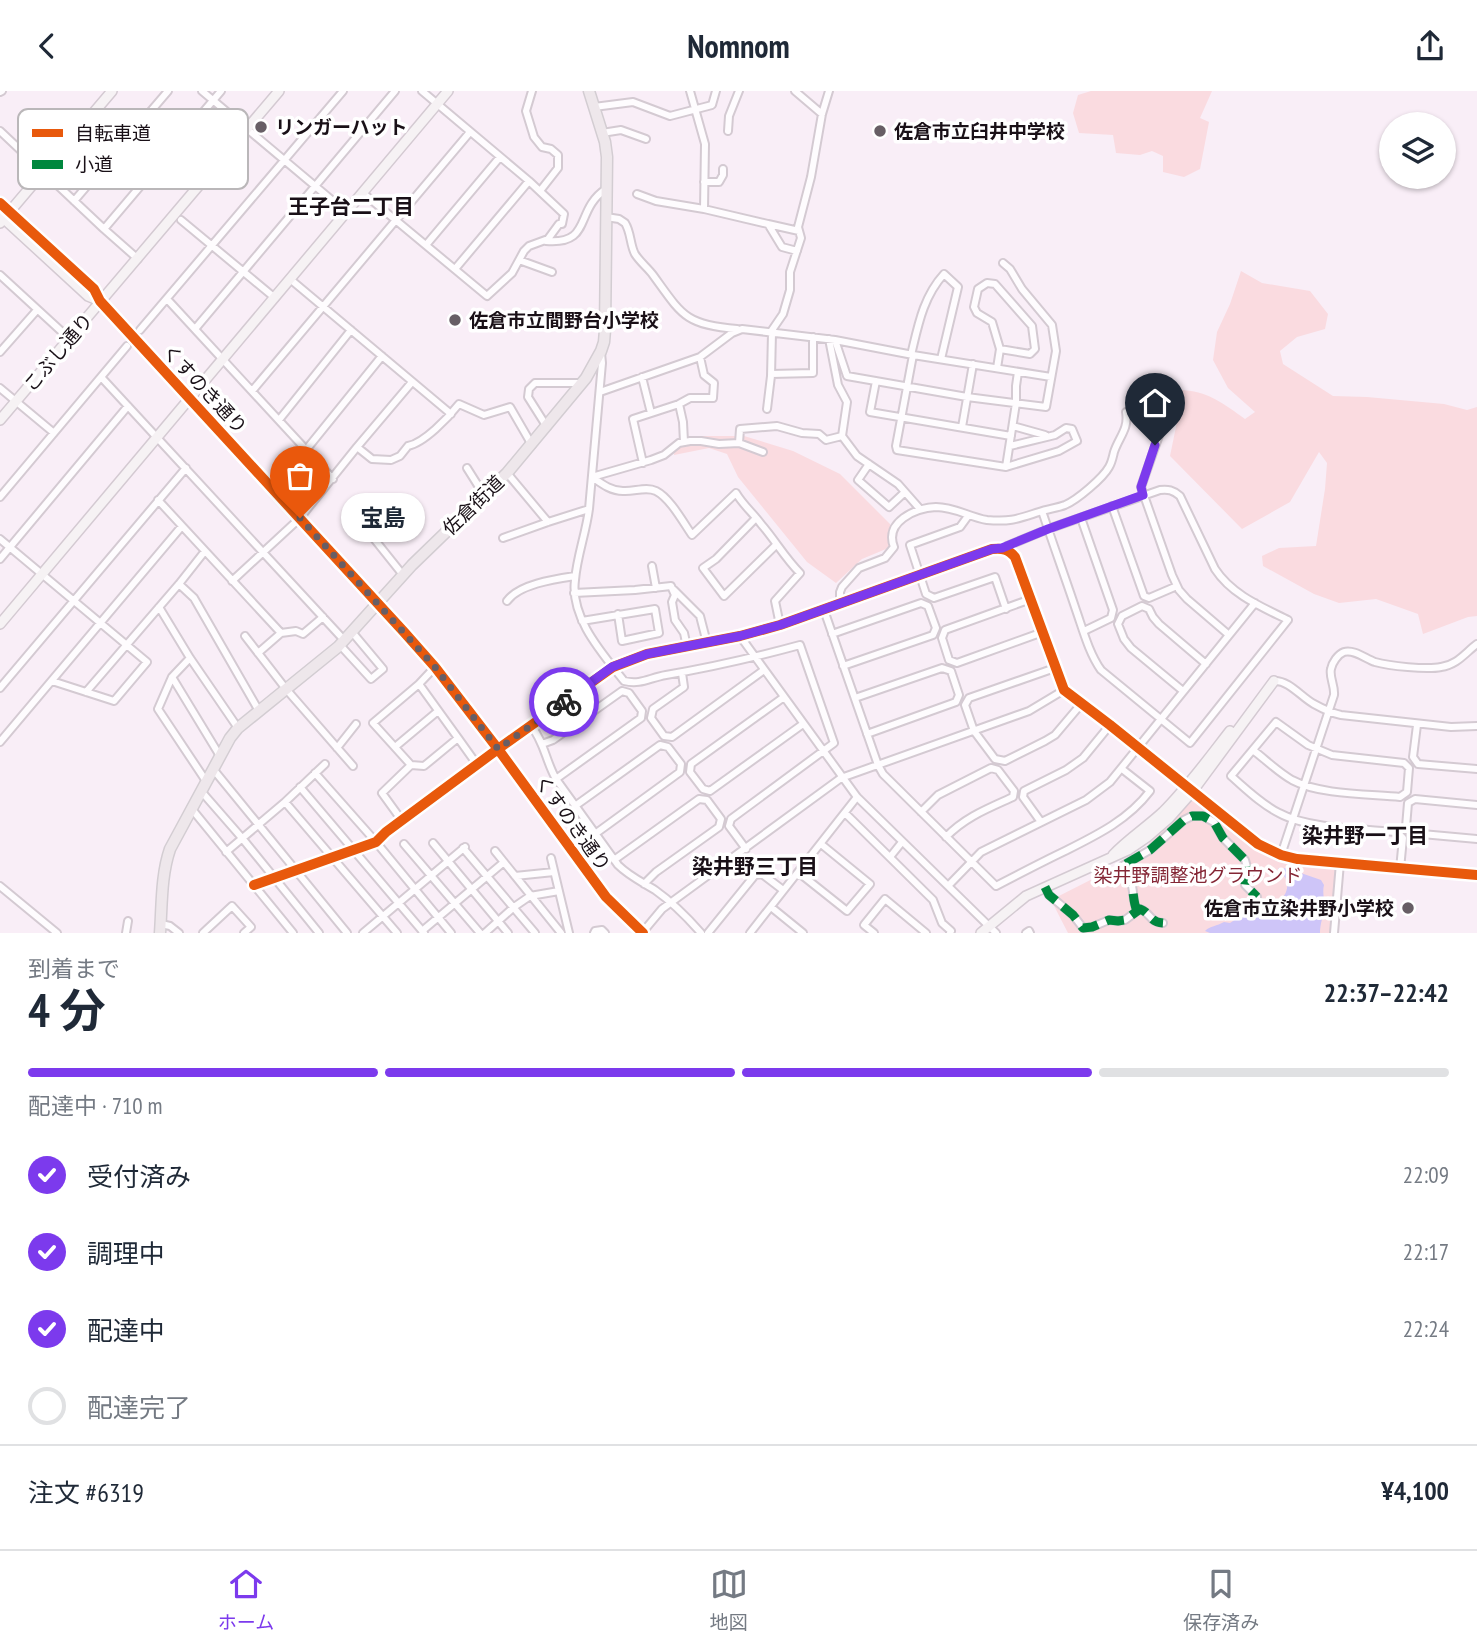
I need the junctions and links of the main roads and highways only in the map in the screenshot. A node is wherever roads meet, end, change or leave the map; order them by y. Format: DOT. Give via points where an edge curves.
graph roads {
  1 [pos="589,91"];
  2 [pos="160,928"];
  1 -- 2 [label="main road, 佐倉街道" via="607,157 601,351 582,383 507,473 345,639 230,738 166,859"];
}
